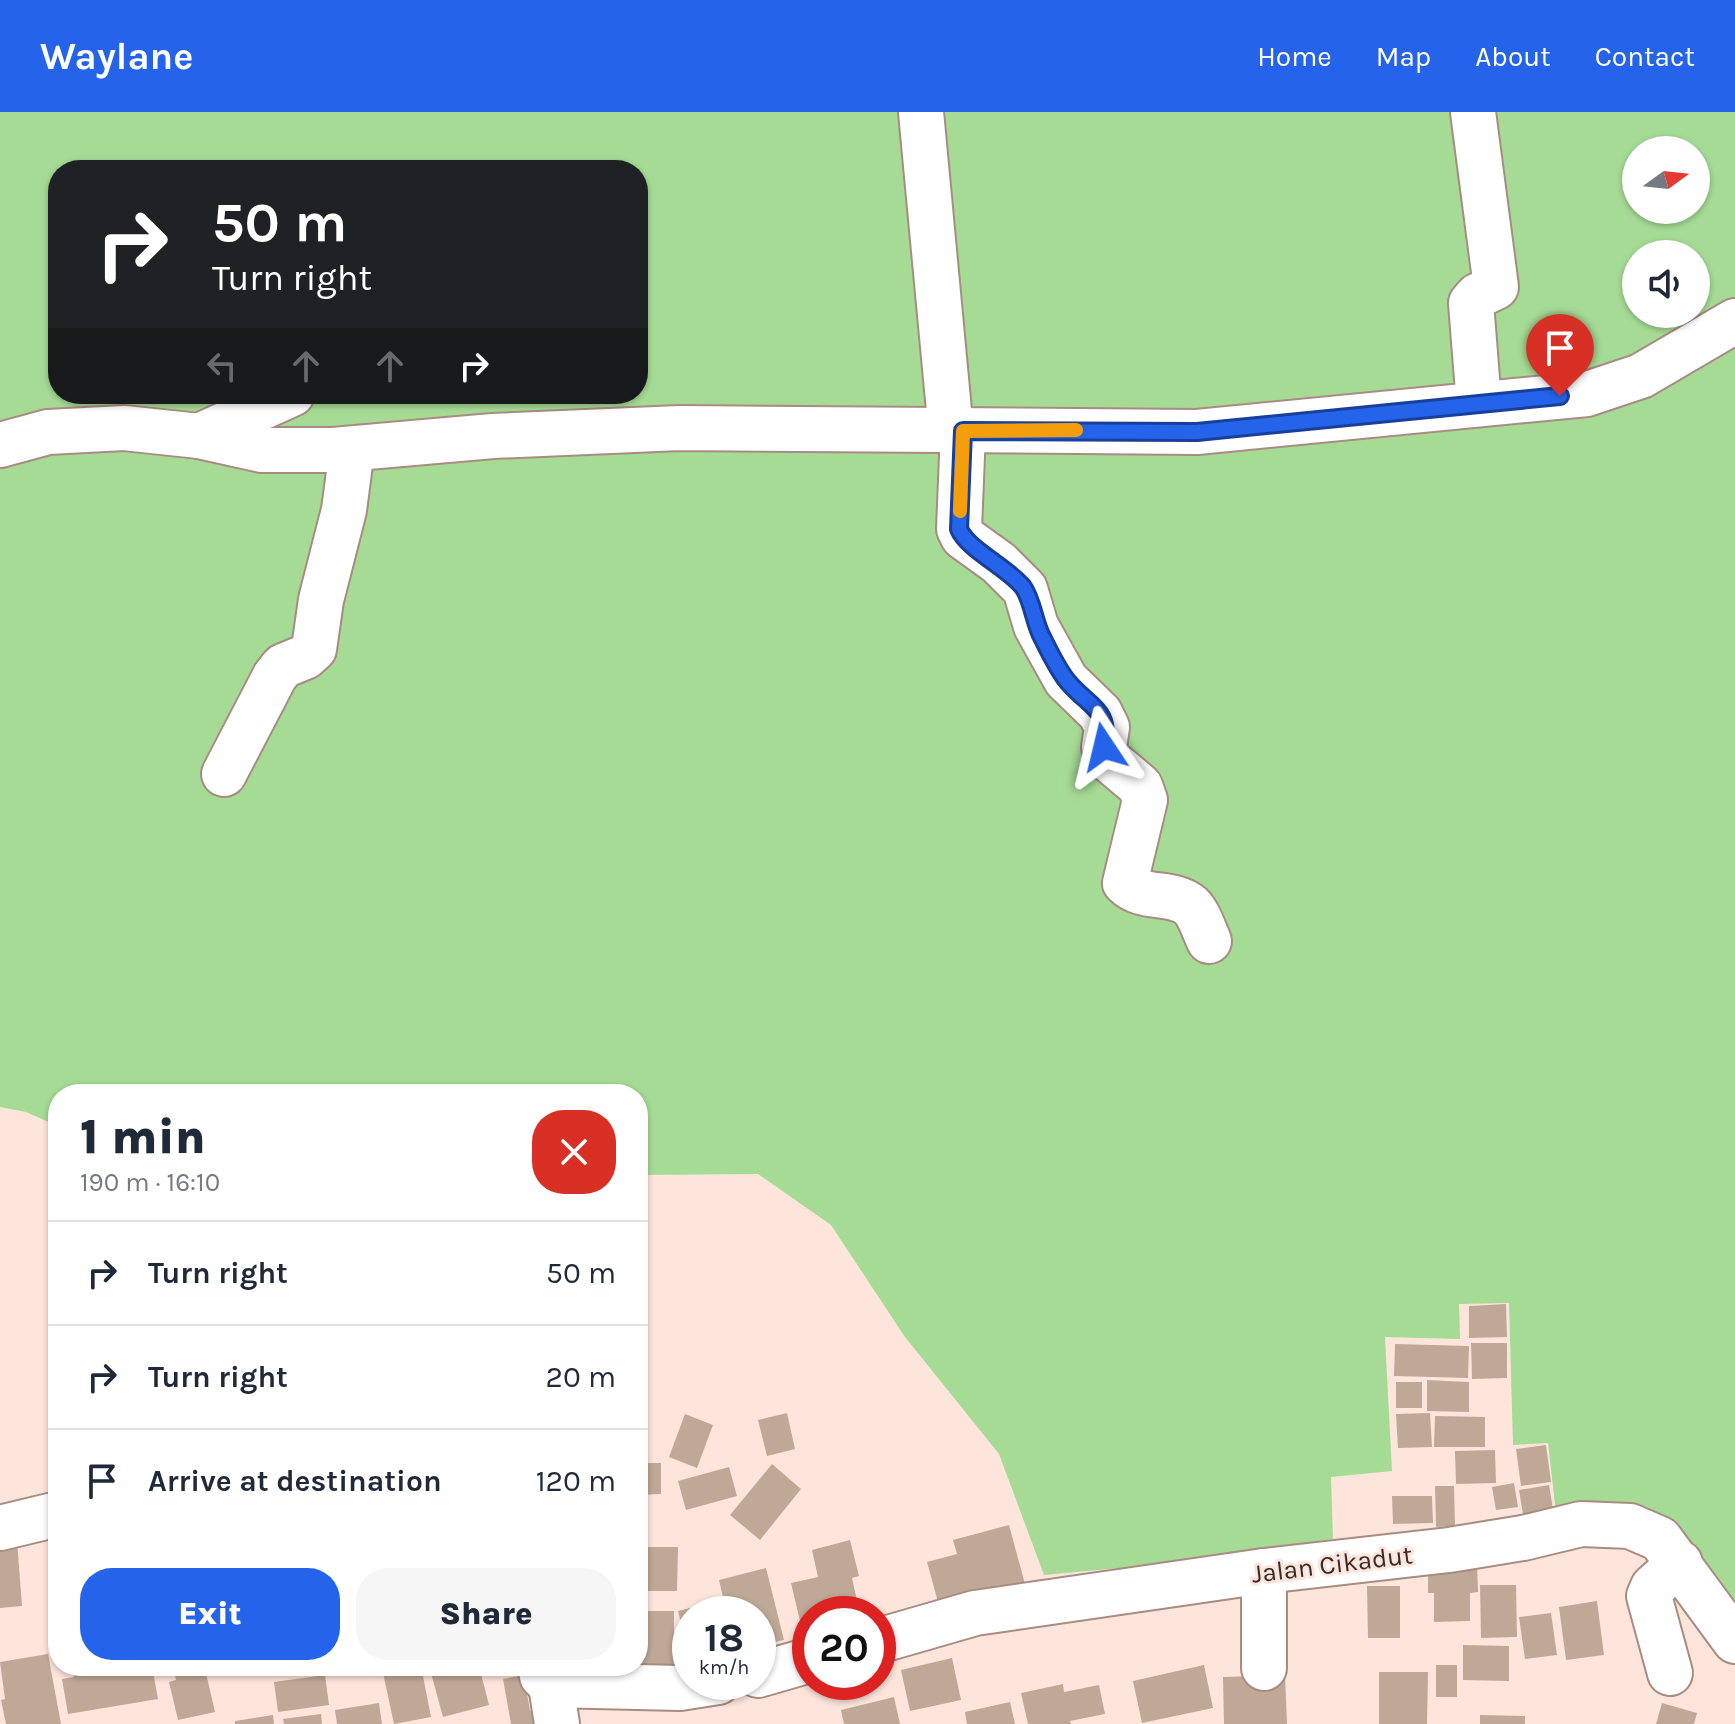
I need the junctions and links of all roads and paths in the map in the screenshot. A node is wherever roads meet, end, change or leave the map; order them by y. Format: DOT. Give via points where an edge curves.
graph roads {
  1 [pos="921,112"];
  2 [pos="1473,112"];
  3 [pos="1735,321"];
  4 [pos="270,404"];
  5 [pos="1479,404"];
  6 [pos="957,431"];
  7 [pos="199,436"];
  8 [pos="0,445"];
  9 [pos="352,449"];
  10 [pos="224,774"];
  11 [pos="1209,941"];
  12 [pos="48,1516"];
  13 [pos="0,1528"];
  14 [pos="1680,1563"];
  15 [pos="1264,1571"];
  16 [pos="896,1636"];
  17 [pos="1735,1641"];
  18 [pos="1264,1668"];
  19 [pos="1670,1673"];
  20 [pos="672,1688"];
  21 [pos="549,1692"];
  1 -- 6 [label="street"];
  2 -- 5 [label="street" via="1496,287 1471,303"];
  3 -- 5 [label="street" via="1641,376 1587,394"];
  4 -- 7 [label="street"];
  5 -- 6 [label="street" via="1197,432"];
  6 -- 9 [label="street" via="680,428"];
  6 -- 11 [label="street" via="963,537 1025,589 1036,626 1066,680 1107,727 1108,759 1140,786 1145,800 1125,883 1134,892 1193,908"];
  7 -- 8 [label="street" via="124,428 48,432"];
  7 -- 9 [label="street" via="262,450"];
  9 -- 10 [label="street" via="314,649 275,676"];
  12 -- 13 [label="street"];
  14 -- 15 [label="street, Jalan Cikadut" via="1660,1539 1630,1526 1581,1524 1449,1550"];
  14 -- 17 [label="street, Jalan Cikadut"];
  14 -- 19 [label="street" via="1649,1596"];
  15 -- 16 [label="street, Jalan Cikadut" via="975,1613"];
  15 -- 18 [label="street"];
  20 -- 21 [label="street"];
}
